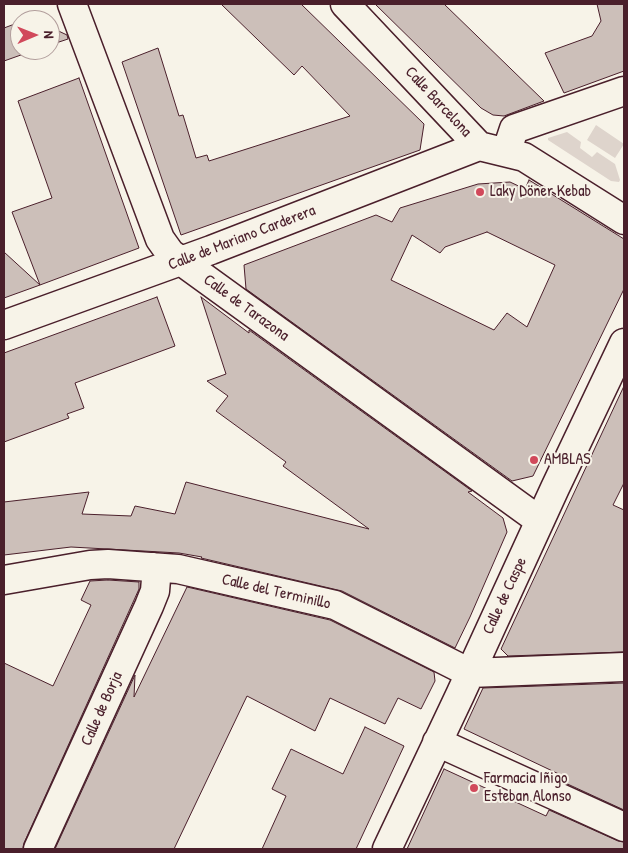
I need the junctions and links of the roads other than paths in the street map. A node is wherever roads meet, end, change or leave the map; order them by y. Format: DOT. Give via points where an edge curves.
graph roads {
  1 [pos="72,4"];
  2 [pos="345,4"];
  3 [pos="624,91"];
  4 [pos="510,141"];
  5 [pos="479,146"];
  6 [pos="624,220"];
  7 [pos="182,261"];
  8 [pos="4,325"];
  9 [pos="624,344"];
  10 [pos="540,520"];
  11 [pos="166,568"];
  12 [pos="4,580"];
  13 [pos="624,667"];
  14 [pos="471,672"];
  15 [pos="438,742"];
  16 [pos="624,827"];
  17 [pos="38,849"];
  18 [pos="387,849"];
  1 -- 7 [label="street, Calle de Tarazona" via="160,239 170,253"];
  2 -- 5 [label="street, Calle Barcelona"];
  3 -- 4 [label="street" via="514,129"];
  5 -- 6 [label="street, Calle Barcelona" via="524,157"];
  5 -- 7 [label="street, Calle de Mariano Carderera"];
  7 -- 8 [label="street, Calle de Mariano Carderera"];
  7 -- 10 [label="street, Calle de Tarazona"];
  9 -- 10 [label="street, Calle de Caspe"];
  10 -- 14 [label="street, Calle de Caspe"];
  11 -- 12 [label="street, Calle del Terminillo" via="90,565"];
  11 -- 14 [label="street, Calle del Terminillo" via="335,605"];
  11 -- 17 [label="street, Calle de Borja" via="156,579 149,606"];
  13 -- 14 [label="street, Calle del Terminillo"];
  14 -- 15 [label="street, Calle de Caspe"];
  15 -- 16 [label="street"];
  15 -- 18 [label="street, Calle de Caspe"];
}
